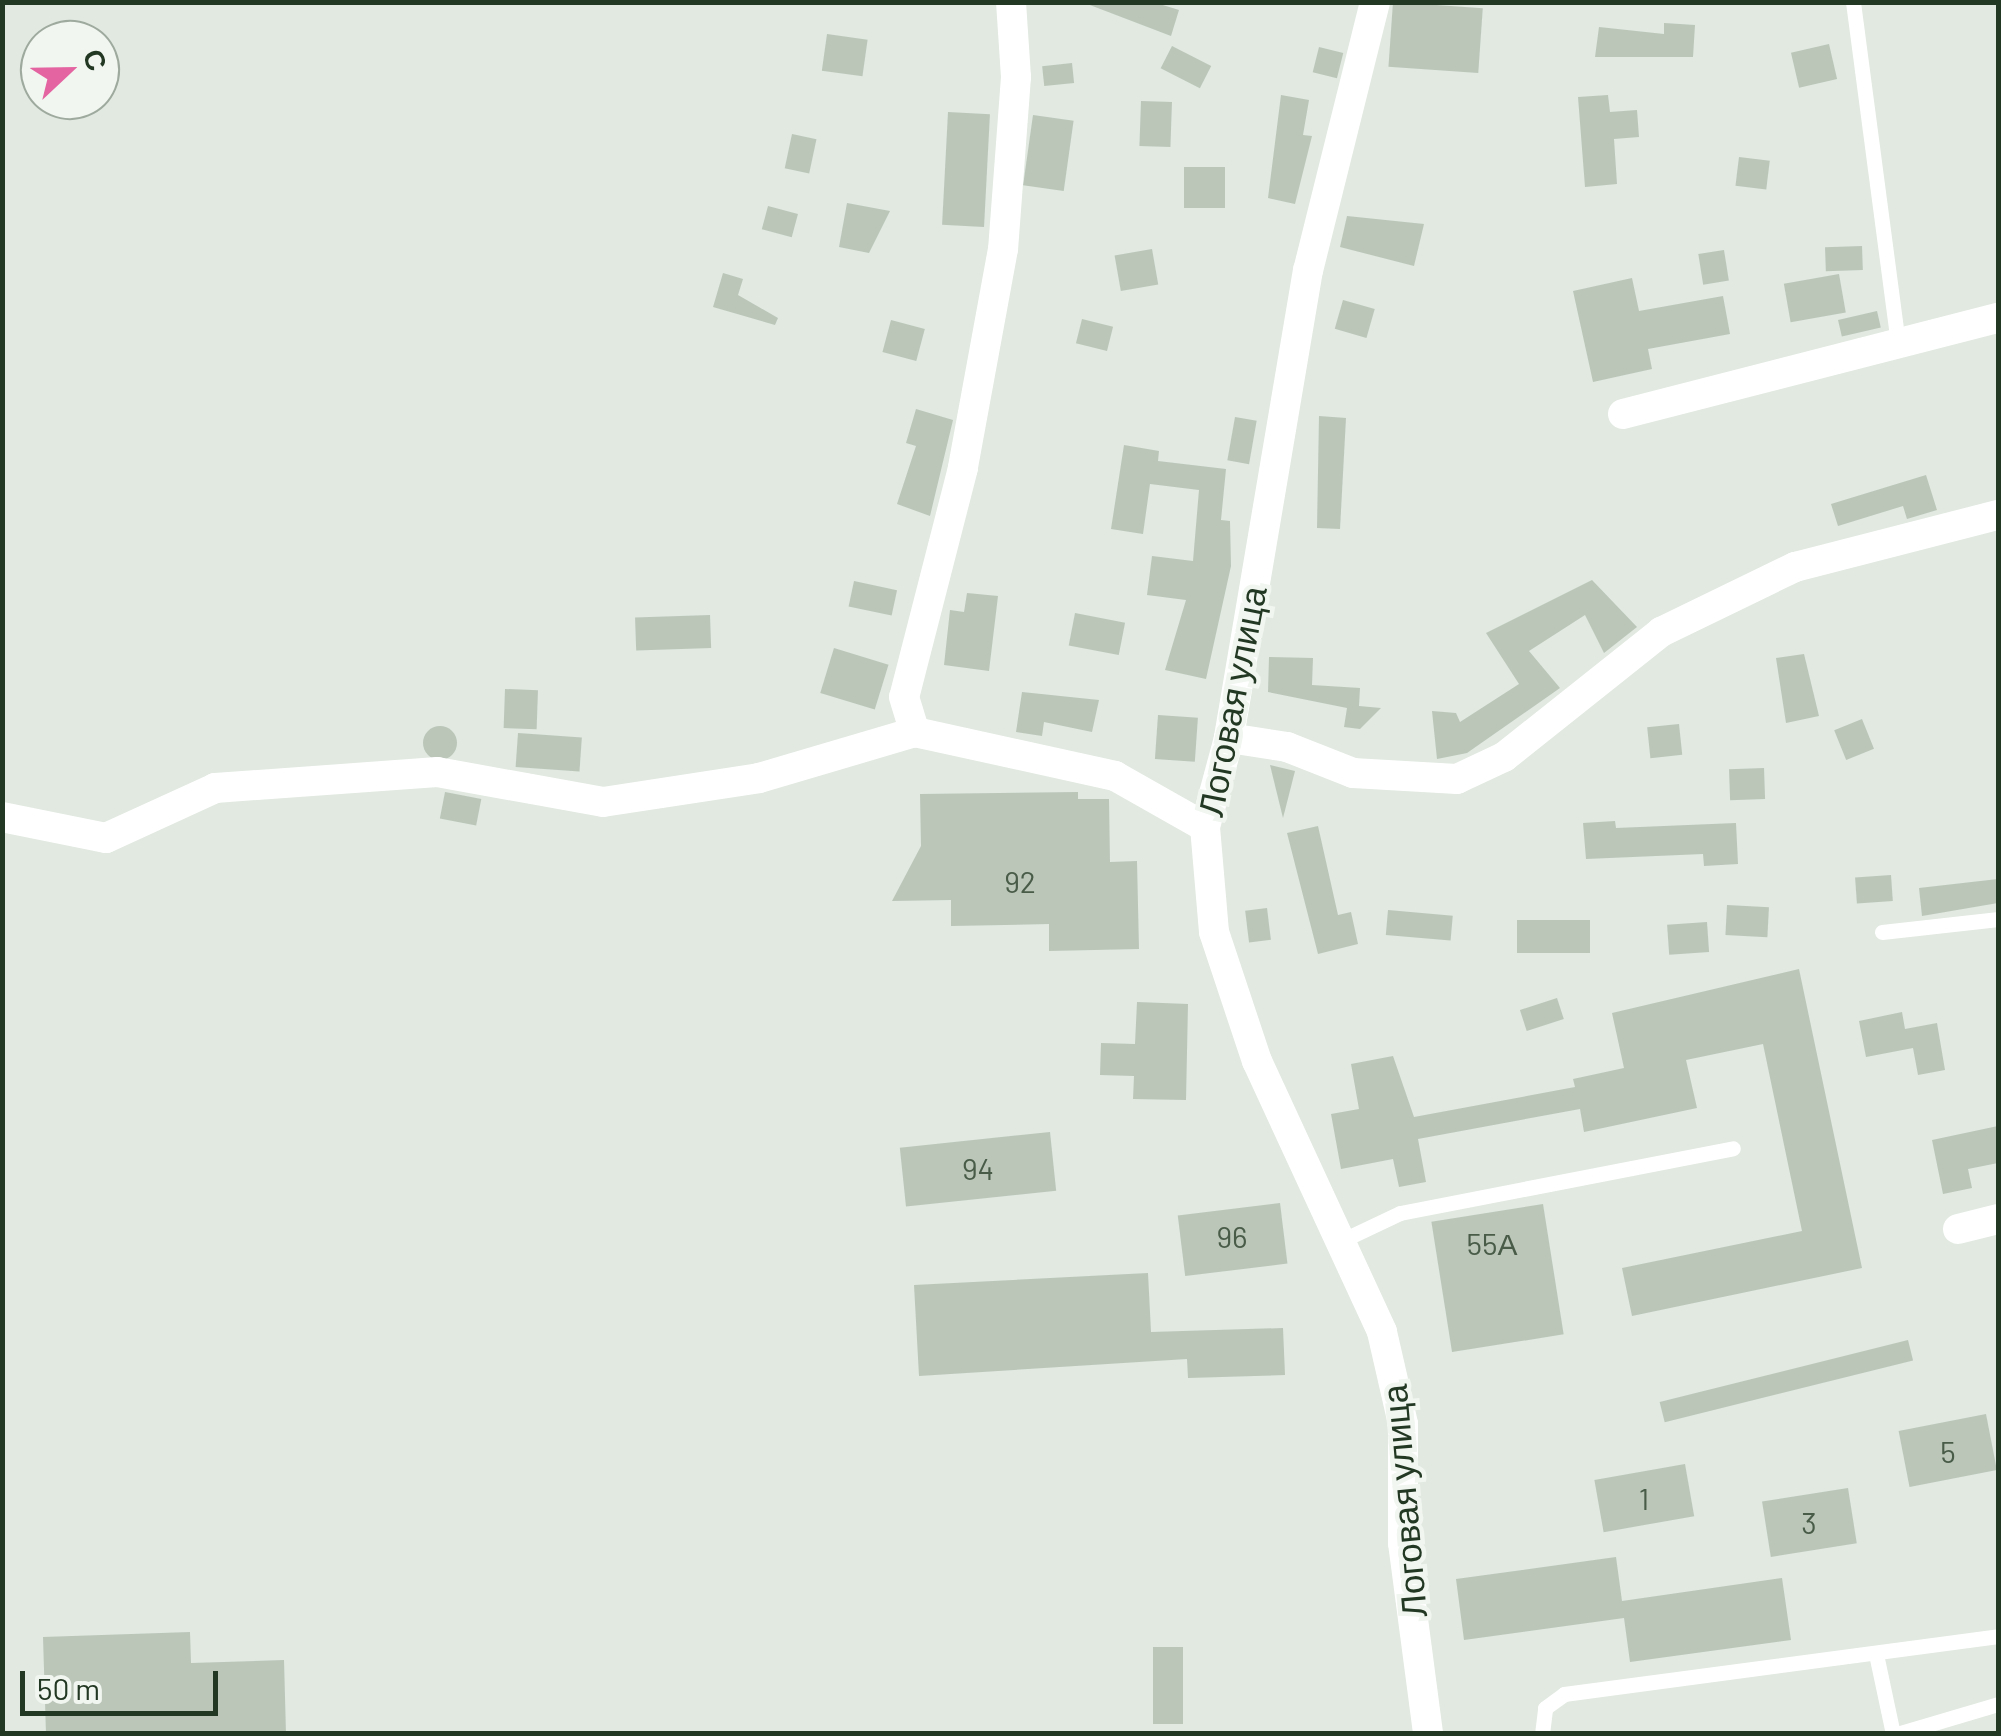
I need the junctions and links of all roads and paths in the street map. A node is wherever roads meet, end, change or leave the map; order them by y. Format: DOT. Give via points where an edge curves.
graph roads {
  1 [pos="1010,2"];
  2 [pos="1376,2"];
  3 [pos="1853,2"];
  4 [pos="1998,318"];
  5 [pos="1898,344"];
  6 [pos="1623,414"];
  7 [pos="1998,515"];
  8 [pos="915,732"];
  9 [pos="1229,738"];
  10 [pos="2,818"];
  11 [pos="1205,827"];
  12 [pos="1998,919"];
  13 [pos="1882,932"];
  14 [pos="1733,1148"];
  15 [pos="1998,1219"];
  16 [pos="1958,1229"];
  17 [pos="1343,1240"];
  18 [pos="1998,1636"];
  19 [pos="1876,1654"];
  20 [pos="1998,1704"];
  21 [pos="1428,1734"];
  22 [pos="1542,1734"];
  23 [pos="1895,1734"];
  1 -- 8 [label="street" via="1016,77 1003,249 963,468 910,659 904,697"];
  2 -- 9 [label="street, Логовая улица" via="1308,270"];
  3 -- 5 [label="lane"];
  4 -- 5 [label="street"];
  5 -- 6 [label="street"];
  7 -- 9 [label="street" via="1795,567 1678,624 1504,758 1457,779 1353,773 1287,747"];
  8 -- 10 [label="street" via="759,778 603,802 437,772 215,788 106,838"];
  8 -- 11 [label="street" via="1116,776"];
  9 -- 11 [label="street, Логовая улица"];
  11 -- 17 [label="street, Логовая улица" via="1214,932 1256,1061"];
  12 -- 13 [label="lane"];
  14 -- 17 [label="lane" via="1400,1213"];
  15 -- 16 [label="street"];
  17 -- 21 [label="street, Логовая улица" via="1382,1332 1402,1424 1404,1543"];
  18 -- 19 [label="lane"];
  19 -- 22 [label="lane" via="1564,1694 1545,1708"];
  19 -- 23 [label="lane"];
  20 -- 23 [label="lane"];
}
